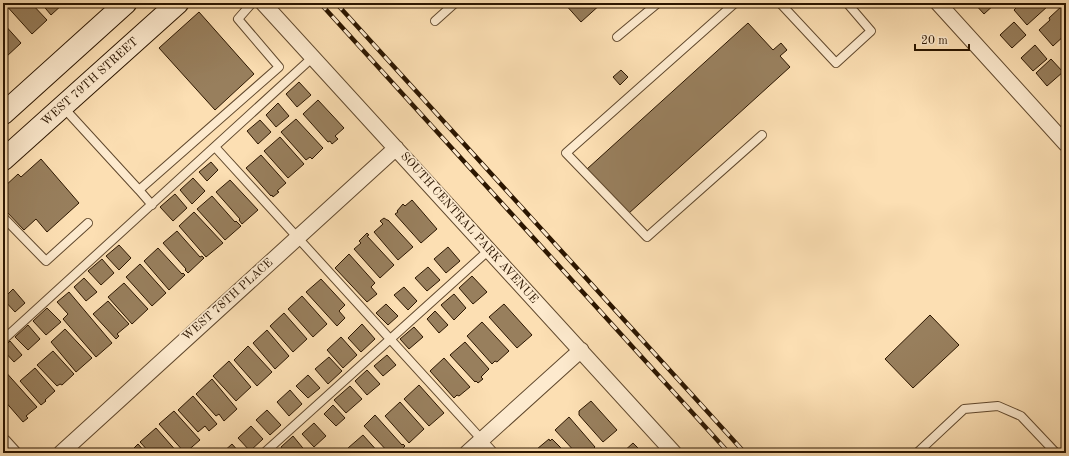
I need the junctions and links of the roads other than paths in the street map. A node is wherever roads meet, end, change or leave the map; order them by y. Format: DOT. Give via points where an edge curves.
graph roads {
  1 [pos="126,3"];
  2 [pos="178,3"];
  3 [pos="252,3"];
  4 [pos="263,3"];
  5 [pos="455,3"];
  6 [pos="658,3"];
  7 [pos="735,3"];
  8 [pos="780,3"];
  9 [pos="847,3"];
  10 [pos="938,3"];
  11 [pos="435,21"];
  12 [pos="617,37"];
  13 [pos="313,57"];
  14 [pos="63,106"];
  15 [pos="3,114"];
  16 [pos="762,135"];
  17 [pos="1066,144"];
  18 [pos="215,147"];
  19 [pos="396,148"];
  20 [pos="3,160"];
  21 [pos="139,190"];
  22 [pos="152,205"];
  23 [pos="3,217"];
  24 [pos="88,223"];
  25 [pos="297,237"];
  26 [pos="489,250"];
  27 [pos="3,340"];
  28 [pos="390,340"];
  29 [pos="581,350"];
  30 [pos="482,440"];
  31 [pos="3,442"];
  32 [pos="672,452"];
  33 [pos="13,453"];
  34 [pos="61,453"];
  35 [pos="264,453"];
  36 [pos="468,453"];
  37 [pos="494,453"];
  38 [pos="916,453"];
  39 [pos="1056,453"];
  1 -- 15 [label="main road"];
  2 -- 14 [label="main road, WEST 79TH STREET"];
  3 -- 21 [label="lane" via="238,20 279,67"];
  4 -- 13 [label="street, SOUTH CENTRAL PARK AVENUE"];
  5 -- 11 [label="lane"];
  6 -- 12 [label="lane"];
  7 -- 16 [label="lane" via="566,153 647,237"];
  8 -- 9 [label="lane" via="836,63 871,31"];
  10 -- 17 [label="street"];
  13 -- 18 [label="lane"];
  13 -- 19 [label="street, SOUTH CENTRAL PARK AVENUE"];
  14 -- 20 [label="main road, WEST 79TH STREET"];
  14 -- 21 [label="lane"];
  18 -- 22 [label="lane"];
  18 -- 25 [label="lane"];
  19 -- 25 [label="street, WEST 78TH PLACE"];
  19 -- 26 [label="street, SOUTH CENTRAL PARK AVENUE"];
  21 -- 22 [label="lane"];
  22 -- 27 [label="lane"];
  23 -- 24 [label="lane" via="46,261"];
  25 -- 28 [label="lane"];
  25 -- 34 [label="street, WEST 78TH PLACE"];
  26 -- 28 [label="lane"];
  26 -- 29 [label="street, SOUTH CENTRAL PARK AVENUE"];
  28 -- 30 [label="lane"];
  28 -- 35 [label="lane"];
  29 -- 30 [label="street"];
  29 -- 32 [label="street, SOUTH CENTRAL PARK AVENUE"];
  30 -- 36 [label="street"];
  30 -- 37 [label="lane"];
  31 -- 33 [label="street"];
  38 -- 39 [label="lane" via="964,410 998,406 1021,416"];
}
